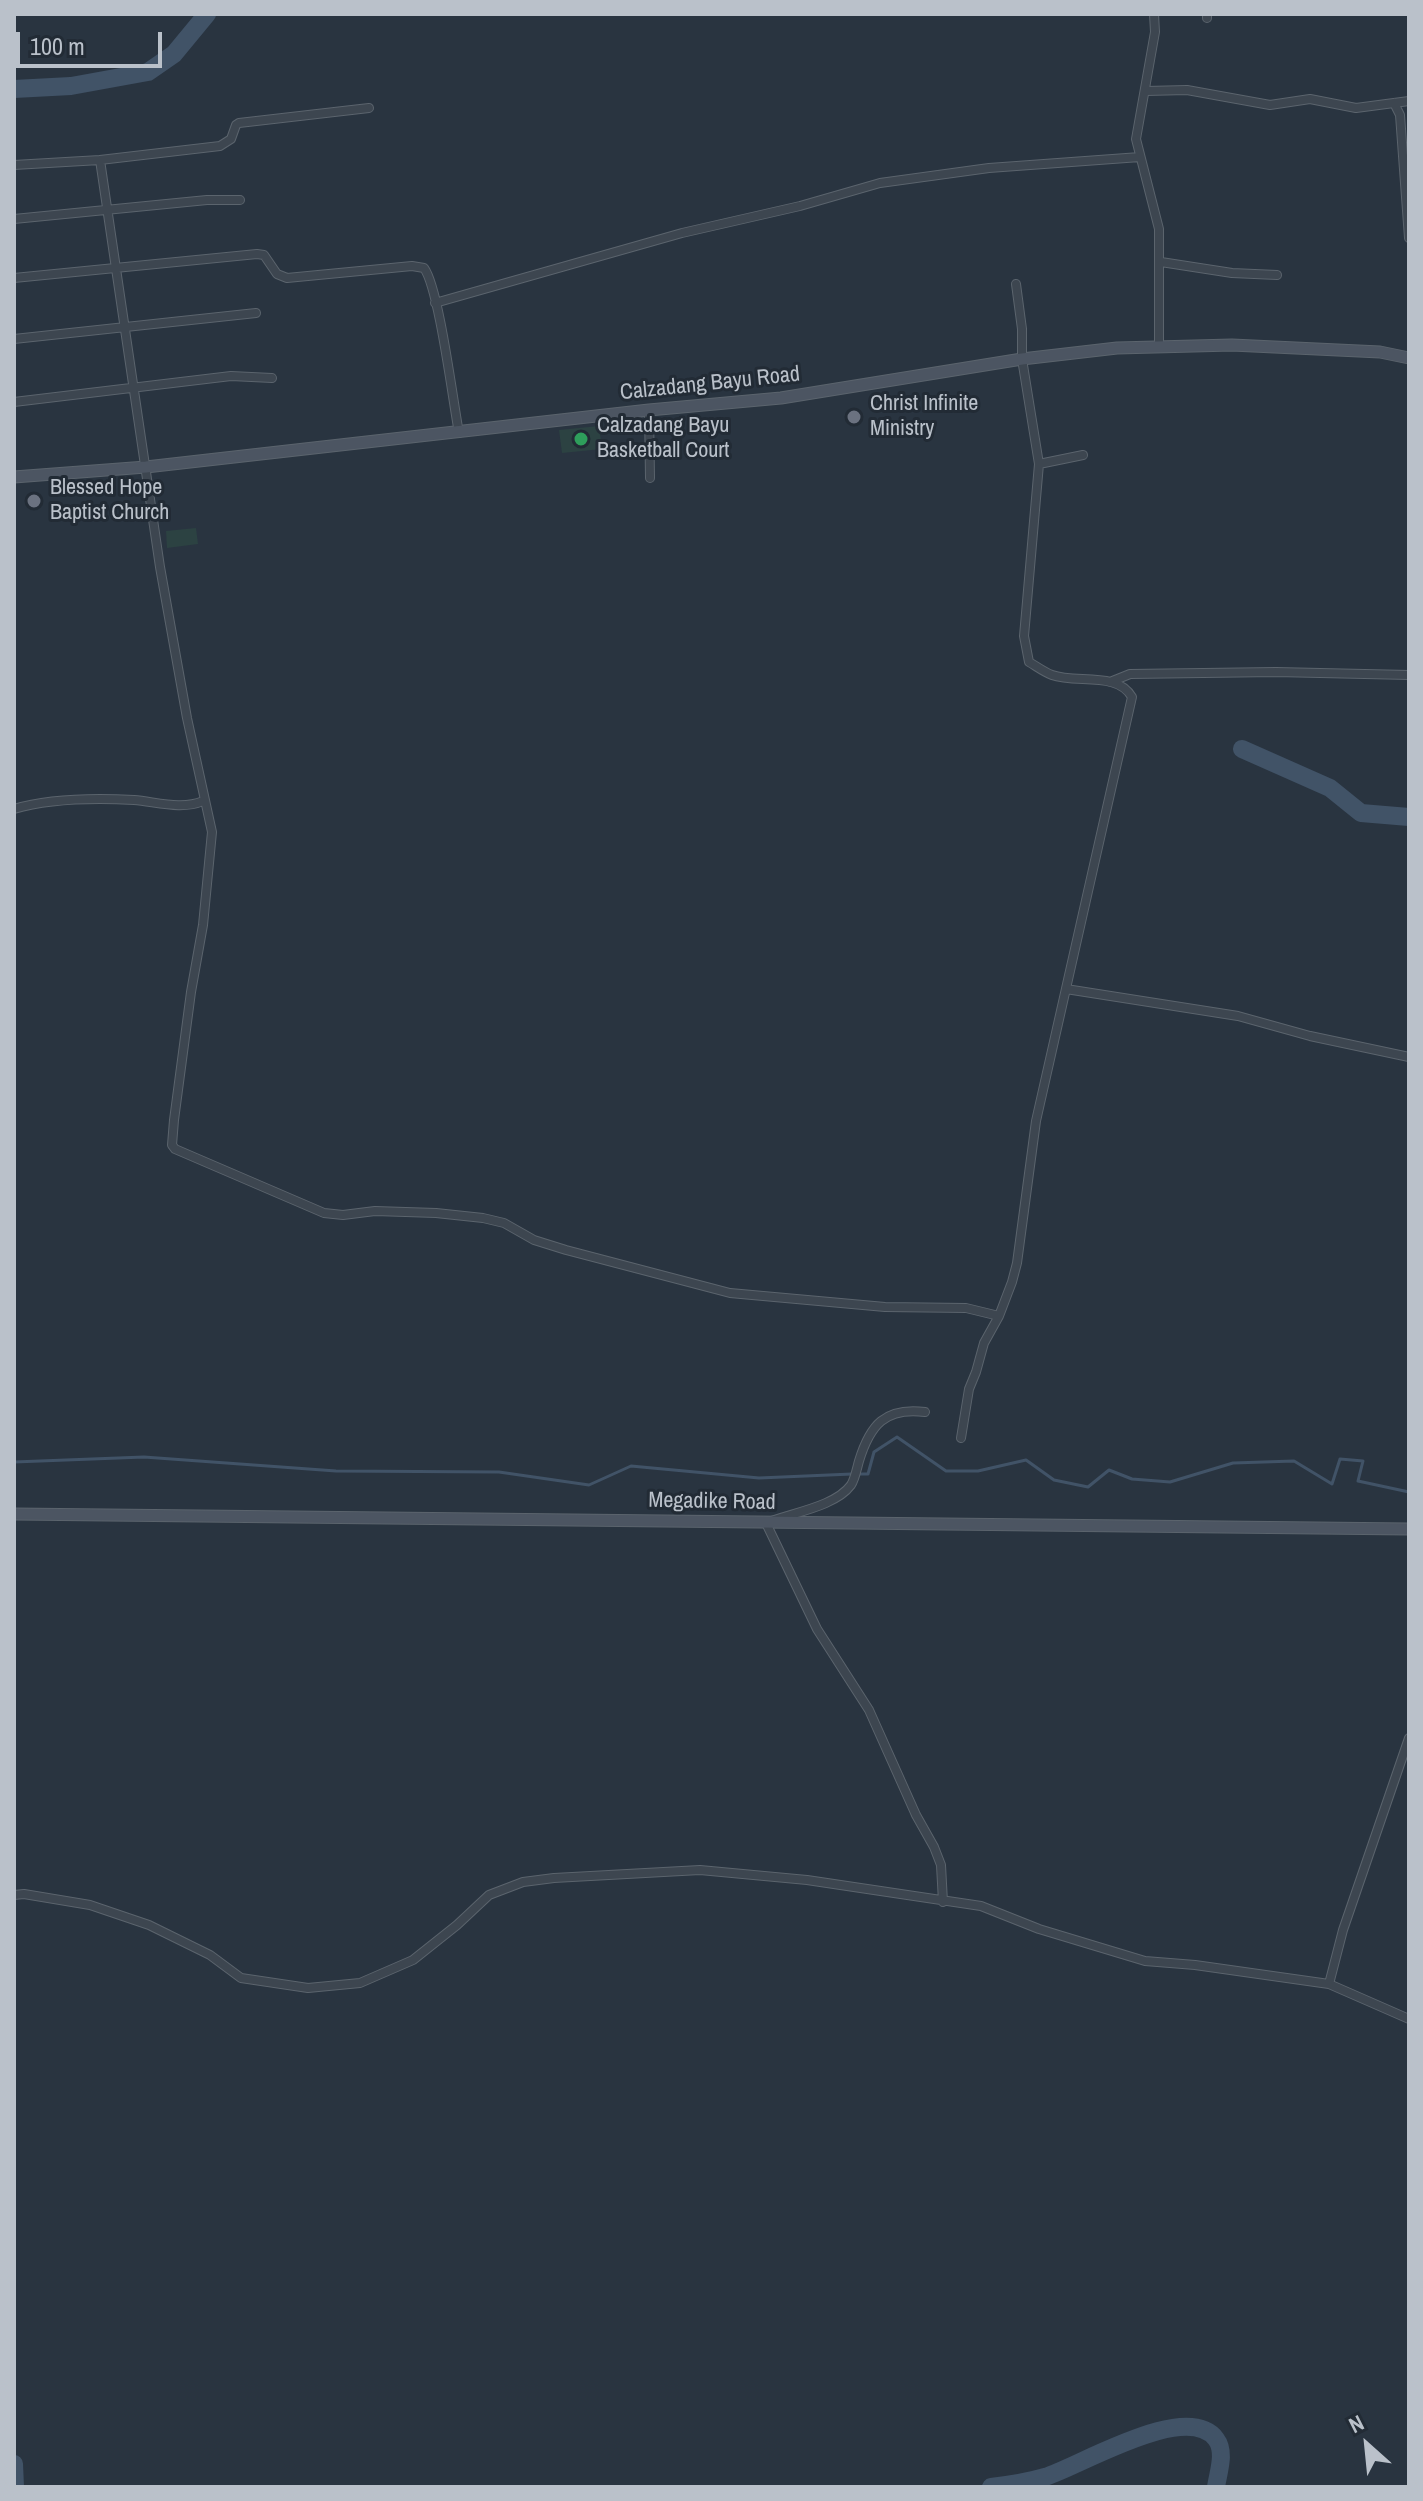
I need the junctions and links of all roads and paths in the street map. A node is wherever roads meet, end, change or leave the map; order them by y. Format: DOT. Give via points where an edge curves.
graph roads {
  1 [pos="1154,14"];
  2 [pos="1146,91"];
  3 [pos="1409,101"];
  4 [pos="1394,103"];
  5 [pos="369,108"];
  6 [pos="1140,157"];
  7 [pos="100,160"];
  8 [pos="14,165"];
  9 [pos="240,200"];
  10 [pos="108,209"];
  11 [pos="14,219"];
  12 [pos="1409,238"];
  13 [pos="1161,262"];
  14 [pos="116,268"];
  15 [pos="1277,275"];
  16 [pos="14,278"];
  17 [pos="1016,284"];
  18 [pos="435,303"];
  19 [pos="256,313"];
  20 [pos="126,328"];
  21 [pos="14,339"];
  22 [pos="1159,348"];
  23 [pos="1409,358"];
  24 [pos="1022,359"];
  25 [pos="272,378"];
  26 [pos="134,389"];
  27 [pos="14,402"];
  28 [pos="649,410"];
  29 [pos="459,433"];
  30 [pos="1083,455"];
  31 [pos="1039,464"];
  32 [pos="146,467"];
  33 [pos="14,477"];
  34 [pos="650,478"];
  35 [pos="1409,675"];
  36 [pos="1110,682"];
  37 [pos="203,801"];
  38 [pos="14,809"];
  39 [pos="1066,989"];
  40 [pos="1409,1057"];
  41 [pos="999,1316"];
  42 [pos="925,1412"];
  43 [pos="961,1438"];
  44 [pos="14,1514"];
  45 [pos="766,1523"];
  46 [pos="1409,1529"];
  47 [pos="1409,1738"];
  48 [pos="14,1895"];
  49 [pos="943,1902"];
  50 [pos="1329,1984"];
  51 [pos="1409,2019"];
  1 -- 2 [label="street"];
  2 -- 4 [label="street" via="1187,90 1270,105 1310,99 1356,108"];
  2 -- 6 [label="street" via="1137,123"];
  3 -- 4 [label="street"];
  4 -- 12 [label="street" via="1400,115"];
  5 -- 7 [label="street" via="239,123 231,139 220,146"];
  6 -- 13 [label="street" via="1159,229"];
  6 -- 18 [label="street" via="989,168 880,183"];
  7 -- 8 [label="street"];
  7 -- 10 [label="street"];
  9 -- 10 [label="street"];
  10 -- 11 [label="street"];
  10 -- 14 [label="street"];
  13 -- 15 [label="street"];
  13 -- 22 [label="street"];
  14 -- 16 [label="street"];
  14 -- 18 [label="street" via="257,254 287,278 419,267 427,271"];
  14 -- 20 [label="street"];
  17 -- 24 [label="street"];
  18 -- 29 [label="street"];
  19 -- 20 [label="street"];
  20 -- 21 [label="street"];
  20 -- 26 [label="street"];
  22 -- 23 [label="street, Calzadang Bayu Road" via="1271,346"];
  22 -- 24 [label="street, Calzadang Bayu Road"];
  24 -- 28 [label="street, Calzadang Bayu Road" via="781,398"];
  24 -- 31 [label="street"];
  25 -- 26 [label="street" via="231,376"];
  26 -- 27 [label="street"];
  26 -- 32 [label="street"];
  28 -- 29 [label="street, Calzadang Bayu Road"];
  28 -- 34 [label="street"];
  29 -- 32 [label="street, Calzadang Bayu Road"];
  30 -- 31 [label="street"];
  31 -- 36 [label="street" via="1024,636 1029,662 1053,676"];
  32 -- 33 [label="street, Calzadang Bayu Road"];
  32 -- 37 [label="street"];
  35 -- 36 [label="street" via="1130,674"];
  36 -- 39 [label="street" via="1132,697"];
  37 -- 38 [label="street" via="187,806 110,799"];
  37 -- 41 [label="street" via="212,847 174,1120 175,1149 324,1213 483,1218 566,1250 730,1293 966,1308"];
  39 -- 40 [label="street" via="1238,1016"];
  39 -- 41 [label="street" via="1036,1121 1018,1255"];
  41 -- 43 [label="street" via="969,1389"];
  42 -- 45 [label="street" via="909,1410 878,1424 867,1435 851,1485 835,1497"];
  44 -- 45 [label="street, Megadike Road"];
  45 -- 46 [label="street, Megadike Road"];
  45 -- 49 [label="street" via="817,1629 869,1710 934,1847 941,1865"];
  47 -- 50 [label="street"];
  48 -- 49 [label="street" via="90,1905 161,1931 210,1955 241,1978 308,1988 360,1983 400,1966 489,1895 523,1882 700,1870 807,1880"];
  49 -- 50 [label="street" via="981,1906 1145,1961"];
  50 -- 51 [label="street"];
}
